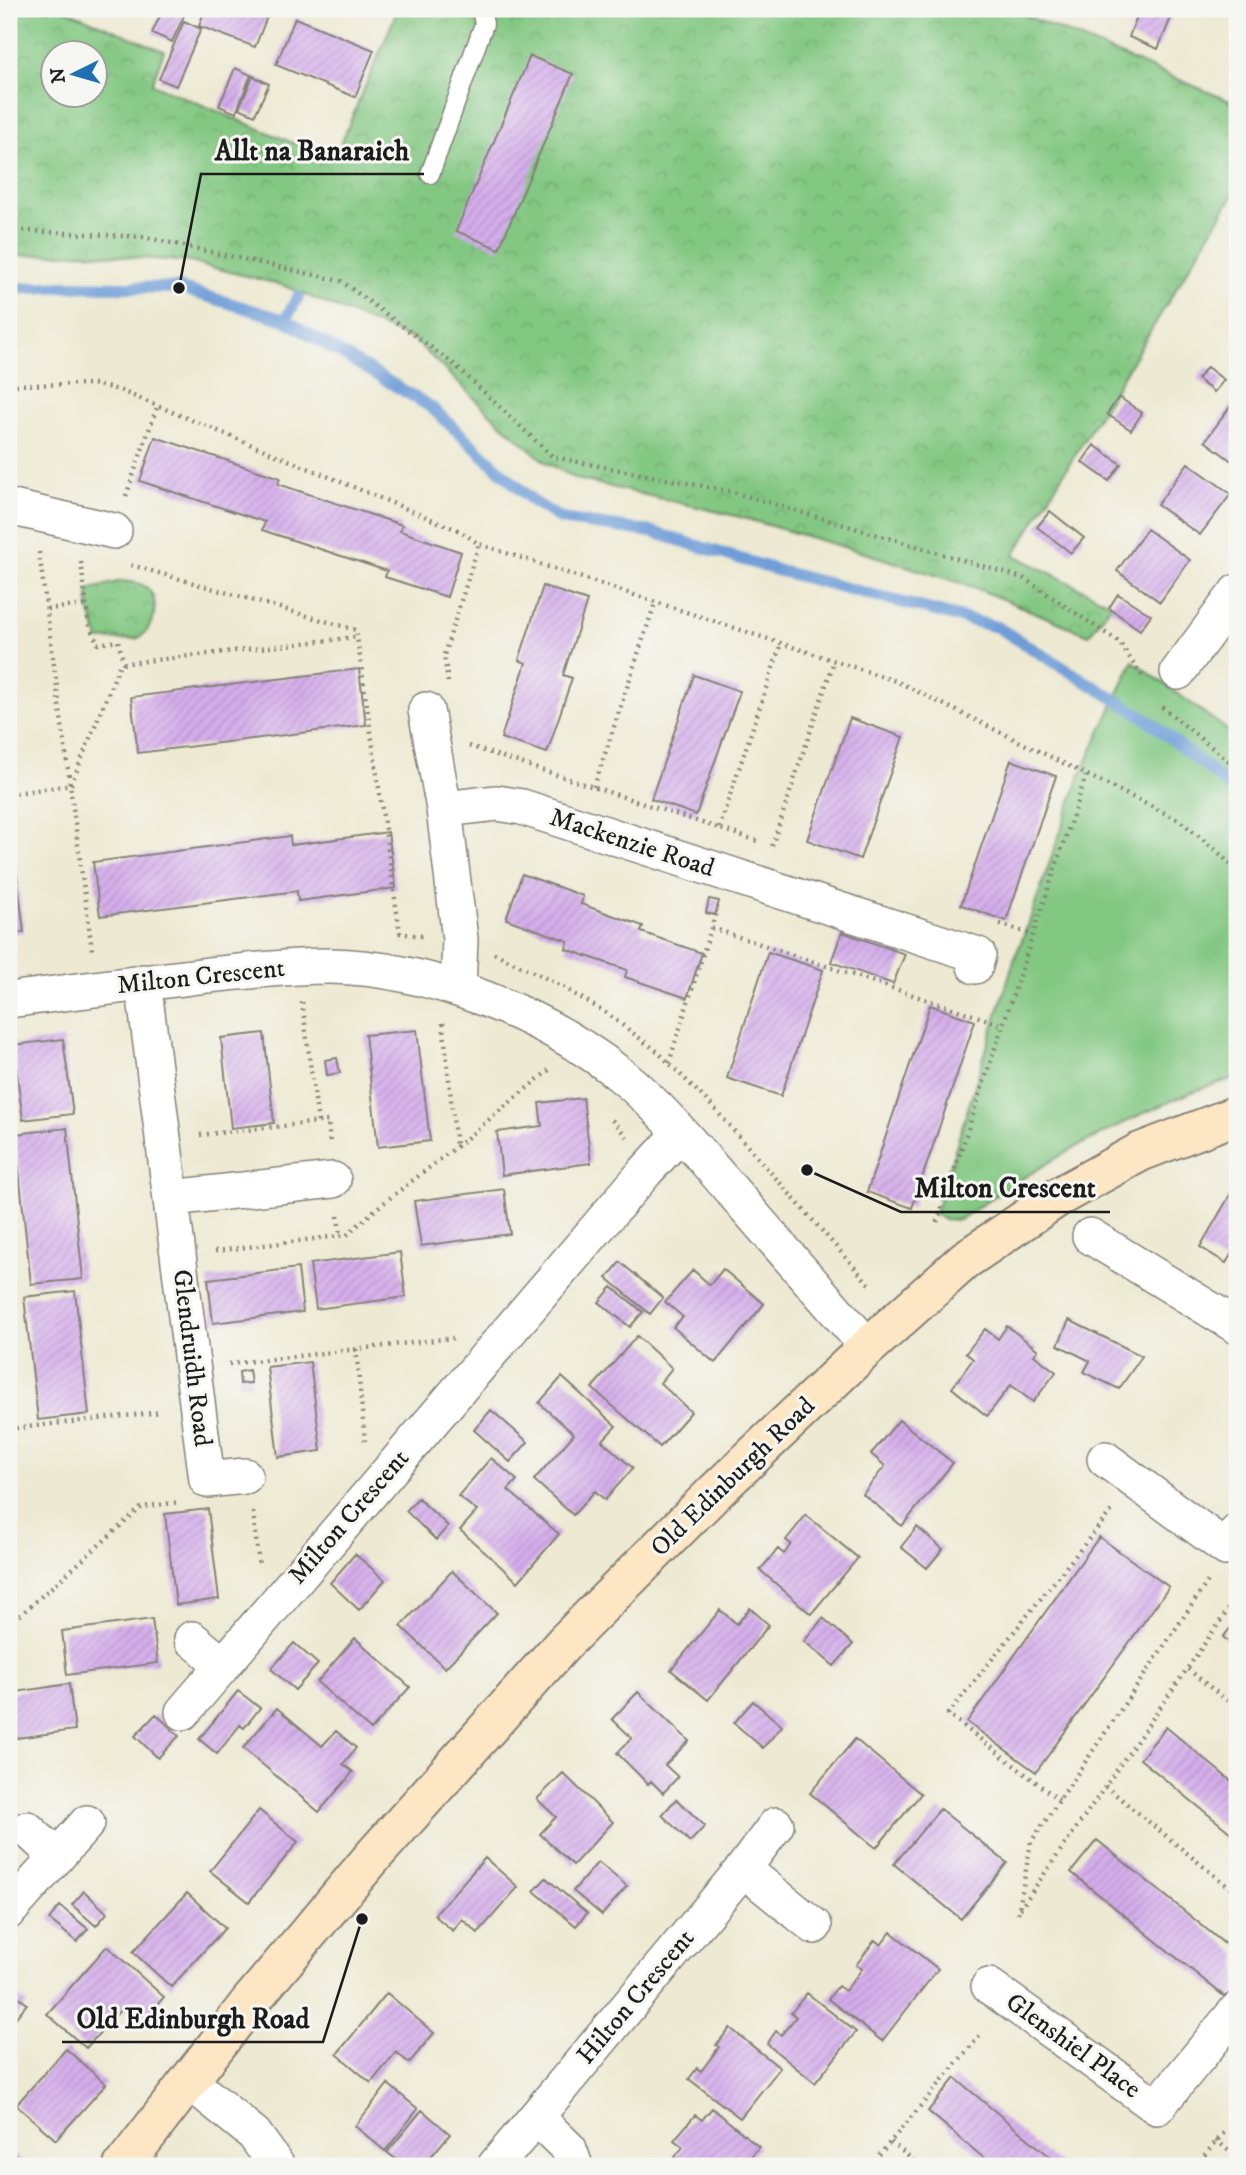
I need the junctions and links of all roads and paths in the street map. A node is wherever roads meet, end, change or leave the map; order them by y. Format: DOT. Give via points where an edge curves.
graph roads {
  1 [pos="481,9"];
  2 [pos="430,174"];
  3 [pos="9,230"];
  4 [pos="9,385"];
  5 [pos="157,407"];
  6 [pos="9,507"];
  7 [pos="114,531"];
  8 [pos="38,544"];
  9 [pos="479,544"];
  10 [pos="81,559"];
  11 [pos="1237,592"];
  12 [pos="655,603"];
  13 [pos="86,605"];
  14 [pos="47,609"];
  15 [pos="357,636"];
  16 [pos="781,644"];
  17 [pos="834,661"];
  18 [pos="124,664"];
  19 [pos="1163,678"];
  20 [pos="438,701"];
  21 [pos="1161,706"];
  22 [pos="468,746"];
  23 [pos="1237,768"];
  24 [pos="1086,776"];
  25 [pos="71,785"];
  26 [pos="594,787"];
  27 [pos="9,793"];
  28 [pos="444,809"];
  29 [pos="719,828"];
  30 [pos="758,841"];
  31 [pos="785,850"];
  32 [pos="1237,871"];
  33 [pos="726,874"];
  34 [pos="993,922"];
  35 [pos="712,928"];
  36 [pos="400,933"];
  37 [pos="1032,935"];
  38 [pos="92,950"];
  39 [pos="975,966"];
  40 [pos="143,982"];
  41 [pos="458,989"];
  42 [pos="9,1000"];
  43 [pos="313,1001"];
  44 [pos="302,1002"];
  45 [pos="292,1003"];
  46 [pos="1003,1025"];
  47 [pos="455,1026"];
  48 [pos="539,1063"];
  49 [pos="669,1063"];
  50 [pos="550,1069"];
  51 [pos="561,1075"];
  52 [pos="605,1112"];
  53 [pos="1237,1115"];
  54 [pos="318,1122"];
  55 [pos="681,1133"];
  56 [pos="630,1140"];
  57 [pos="456,1147"];
  58 [pos="333,1180"];
  59 [pos="172,1198"];
  60 [pos="937,1222"];
  61 [pos="1090,1236"];
  62 [pos="179,1255"];
  63 [pos="1237,1326"];
  64 [pos="464,1336"];
  65 [pos="868,1346"];
  66 [pos="356,1349"];
  67 [pos="194,1368"];
  68 [pos="198,1408"];
  69 [pos="9,1429"];
  70 [pos="366,1445"];
  71 [pos="1105,1459"];
  72 [pos="1135,1482"];
  73 [pos="249,1492"];
  74 [pos="183,1502"];
  75 [pos="1237,1532"];
  76 [pos="1216,1569"];
  77 [pos="260,1572"];
  78 [pos="1237,1597"];
  79 [pos="9,1625"];
  80 [pos="192,1639"];
  81 [pos="223,1665"];
  82 [pos="1188,1669"];
  83 [pos="1237,1709"];
  84 [pos="183,1712"];
  85 [pos="1105,1786"];
  86 [pos="1059,1800"];
  87 [pos="87,1823"];
  88 [pos="776,1825"];
  89 [pos="27,1829"];
  90 [pos="57,1857"];
  91 [pos="743,1870"];
  92 [pos="1237,1894"];
  93 [pos="9,1911"];
  94 [pos="814,1926"];
  95 [pos="989,1986"];
  96 [pos="1237,2010"];
  97 [pos="982,2034"];
  98 [pos="189,2081"];
  99 [pos="536,2117"];
  100 [pos="1227,2129"];
  101 [pos="1216,2140"];
  102 [pos="891,2142"];
  103 [pos="1237,2158"];
  104 [pos="123,2166"];
  105 [pos="277,2166"];
  106 [pos="495,2166"];
  107 [pos="575,2166"];
  108 [pos="870,2166"];
  109 [pos="920,2166"];
  110 [pos="1195,2166"];
  1 -- 2 [label="lane" via="484,24"];
  3 -- 19 [label="path" via="144,237 341,281 455,365 553,457 733,492 1023,578 1119,642"];
  4 -- 5 [label="path" via="93,384"];
  5 -- 7 [label="path"];
  5 -- 9 [label="path" via="460,531"];
  6 -- 7 [label="street"];
  7 -- 15 [label="path" via="107,557 356,630"];
  8 -- 14 [label="path"];
  9 -- 12 [label="path"];
  9 -- 20 [label="path" via="444,655"];
  10 -- 13 [label="path"];
  11 -- 19 [label="street"];
  12 -- 16 [label="path"];
  12 -- 26 [label="path"];
  13 -- 14 [label="path"];
  13 -- 18 [label="path" via="98,644 118,640"];
  14 -- 25 [label="path"];
  15 -- 18 [label="path"];
  15 -- 36 [label="path"];
  16 -- 17 [label="path"];
  16 -- 29 [label="path"];
  17 -- 24 [label="path" via="896,681"];
  17 -- 31 [label="path" via="772,846"];
  18 -- 25 [label="path" via="120,664"];
  20 -- 28 [label="street"];
  21 -- 23 [label="path"];
  22 -- 26 [label="path"];
  24 -- 32 [label="path" via="1179,820"];
  24 -- 37 [label="path"];
  25 -- 27 [label="path"];
  25 -- 38 [label="path"];
  26 -- 29 [label="path"];
  28 -- 33 [label="street, Mackenzie Road" via="498,803 522,807"];
  28 -- 41 [label="street" via="460,939"];
  29 -- 30 [label="path"];
  33 -- 35 [label="path"];
  33 -- 39 [label="street, Mackenzie Road" via="978,955"];
  34 -- 37 [label="path"];
  35 -- 46 [label="path"];
  35 -- 49 [label="path"];
  37 -- 46 [label="path"];
  40 -- 41 [label="street, Milton Crescent" via="331,966 380,970"];
  40 -- 42 [label="street, Milton Crescent"];
  40 -- 59 [label="street, Glendruidh Road"];
  41 -- 55 [label="street, Milton Crescent" via="566,1037 623,1077"];
  43 -- 44 [label="path"];
  44 -- 45 [label="path"];
  44 -- 54 [label="path"];
  46 -- 60 [label="path"];
  47 -- 57 [label="path" via="443,1023"];
  48 -- 50 [label="path"];
  50 -- 51 [label="path"];
  50 -- 57 [label="path"];
  52 -- 56 [label="path"];
  53 -- 65 [label="street, Old Edinburgh Road" via="1140,1152 1058,1197 965,1260"];
  55 -- 65 [label="street, Milton Crescent"];
  55 -- 81 [label="street, Milton Crescent"];
  57 -- 62 [label="path" via="347,1235"];
  58 -- 59 [label="street"];
  59 -- 62 [label="street, Glendruidh Road"];
  61 -- 63 [label="street"];
  62 -- 67 [label="street, Glendruidh Road"];
  64 -- 66 [label="path"];
  65 -- 98 [label="street, Old Edinburgh Road" via="565,1642 375,1854 250,2001"];
  66 -- 67 [label="path"];
  66 -- 70 [label="path"];
  67 -- 68 [label="street, Glendruidh Road"];
  68 -- 69 [label="path"];
  68 -- 73 [label="street, Glendruidh Road" via="207,1480"];
  71 -- 72 [label="street"];
  72 -- 75 [label="street" via="1226,1548"];
  72 -- 86 [label="path" via="948,1714"];
  73 -- 77 [label="path"];
  74 -- 79 [label="path" via="142,1507"];
  76 -- 86 [label="path"];
  78 -- 82 [label="path"];
  80 -- 81 [label="street"];
  81 -- 84 [label="street, Milton Crescent"];
  82 -- 83 [label="path"];
  82 -- 85 [label="path"];
  85 -- 86 [label="path" via="1018,1913 1031,1842"];
  85 -- 92 [label="path"];
  87 -- 90 [label="street"];
  88 -- 91 [label="street, Hilton Crescent"];
  89 -- 90 [label="street"];
  90 -- 93 [label="street"];
  91 -- 94 [label="street"];
  91 -- 99 [label="street, Hilton Crescent"];
  95 -- 96 [label="street, Glenshiel Place" via="1157,2107"];
  97 -- 102 [label="path"];
  98 -- 104 [label="street, Old Edinburgh Road"];
  98 -- 105 [label="street" via="254,2134"];
  99 -- 106 [label="street, Hilton Crescent"];
  99 -- 107 [label="street" via="569,2149"];
  100 -- 101 [label="path"];
  101 -- 103 [label="path"];
  101 -- 110 [label="path"];
  102 -- 108 [label="path"];
  102 -- 109 [label="path"];
}
